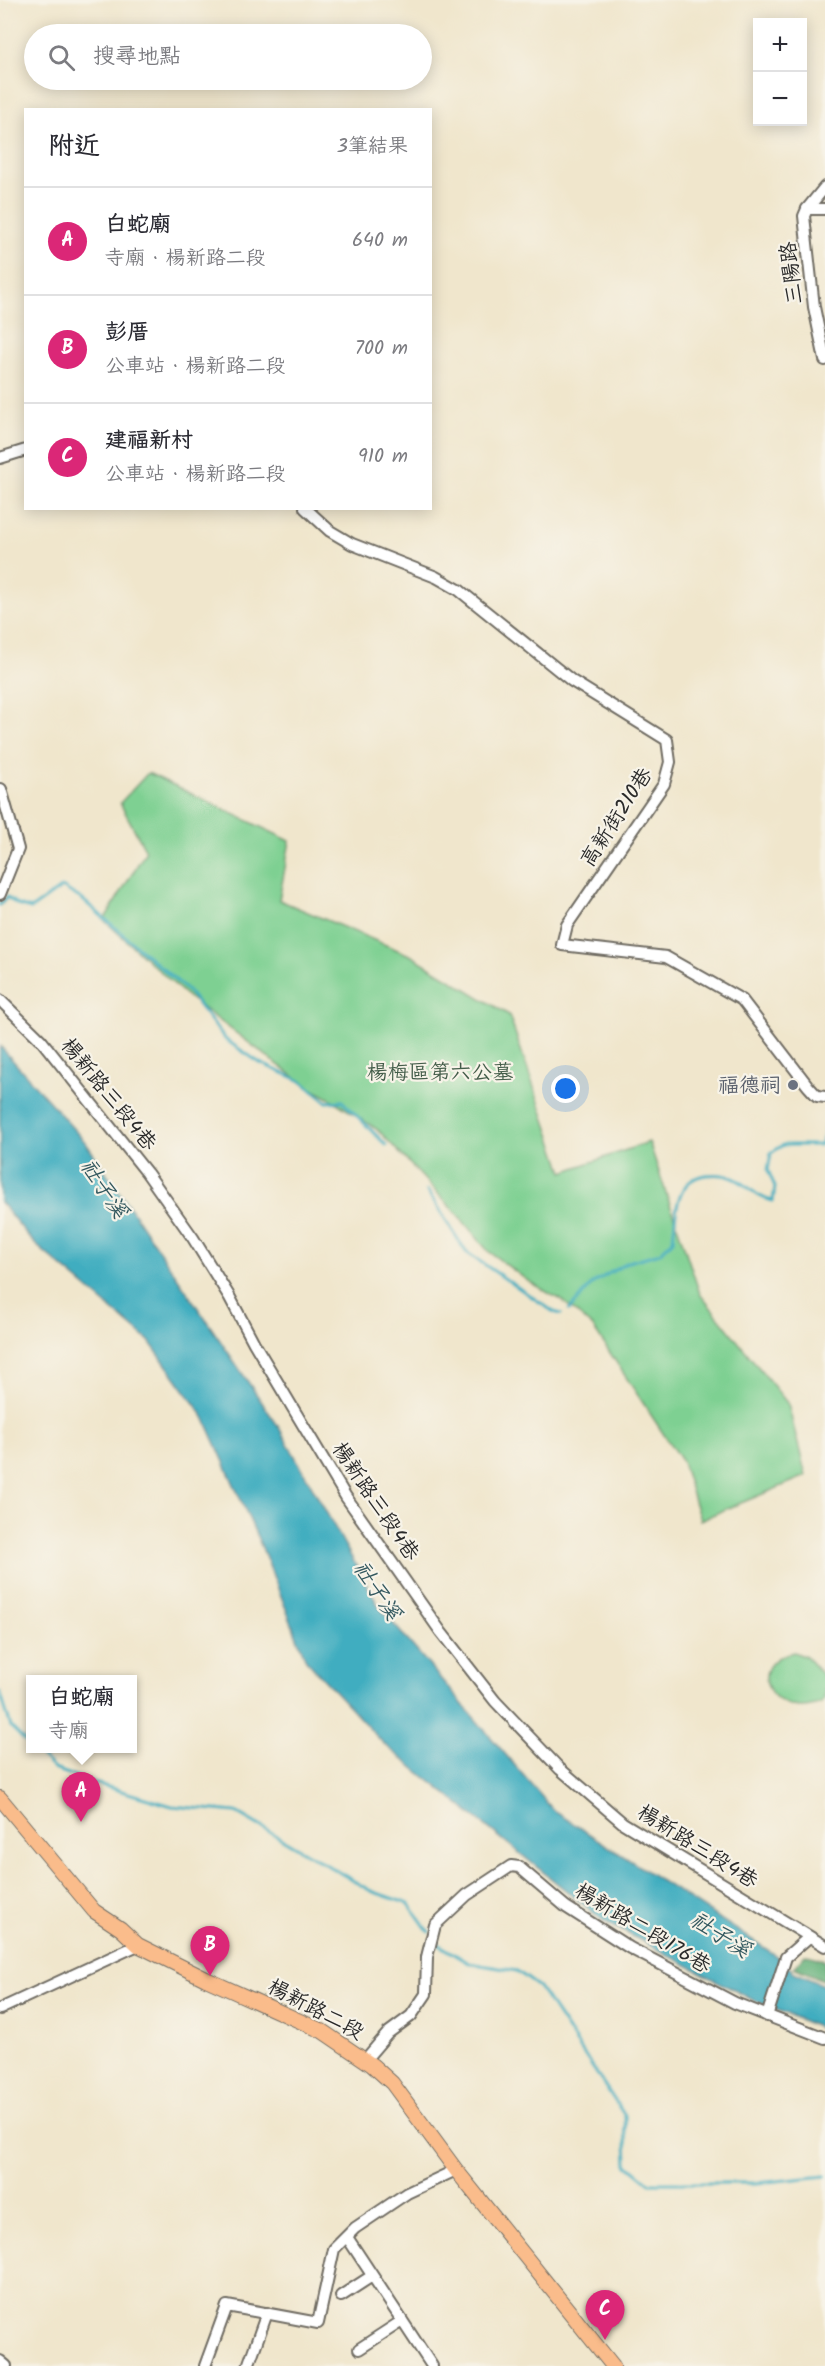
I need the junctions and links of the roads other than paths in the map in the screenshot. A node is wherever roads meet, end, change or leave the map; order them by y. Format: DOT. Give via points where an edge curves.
graph roads {
  1 [pos="825,187"];
  2 [pos="807,209"];
  3 [pos="825,209"];
  4 [pos="825,360"];
  5 [pos="24,451"];
  6 [pos="0,458"];
  7 [pos="307,510"];
  8 [pos="0,789"];
  9 [pos="0,894"];
  10 [pos="0,1000"];
  11 [pos="821,1097"];
  12 [pos="0,1798"];
  13 [pos="809,1937"];
  14 [pos="138,1945"];
  15 [pos="825,1946"];
  16 [pos="0,2009"];
  17 [pos="768,2014"];
  18 [pos="825,2038"];
  19 [pos="365,2060"];
  20 [pos="456,2170"];
  21 [pos="347,2237"];
  22 [pos="372,2276"];
  23 [pos="341,2296"];
  24 [pos="267,2313"];
  25 [pos="402,2322"];
  26 [pos="359,2349"];
  27 [pos="0,2361"];
  28 [pos="6,2366"];
  29 [pos="205,2366"];
  30 [pos="248,2366"];
  31 [pos="432,2366"];
  32 [pos="613,2366"];
  1 -- 2 [label="street"];
  2 -- 3 [label="street"];
  2 -- 4 [label="street, 三陽路" via="807,250"];
  5 -- 6 [label="street"];
  7 -- 11 [label="street, 高新街210巷" via="352,544 459,590 572,681 667,740 670,762 664,784 567,925 562,945 666,957 742,1000"];
  8 -- 9 [label="street" via="18,849"];
  10 -- 13 [label="street, 楊新路三段4巷" via="41,1040 147,1173 193,1238 346,1497 495,1701 560,1769 623,1823"];
  12 -- 14 [label="main road, 楊新路二段" via="94,1911"];
  13 -- 15 [label="street, 楊新路三段4巷"];
  13 -- 17 [label="street" via="786,1957"];
  14 -- 16 [label="street"];
  14 -- 19 [label="main road, 楊新路二段" via="302,2021"];
  17 -- 18 [label="street, 楊新路二段176巷"];
  17 -- 19 [label="street, 楊新路二段176巷" via="735,2003 630,1948 566,1907 519,1867 511,1866 466,1895 435,1925 427,1957 426,1994 411,2016 388,2033"];
  19 -- 20 [label="main road, 楊新路二段" via="392,2083"];
  20 -- 21 [label="street" via="407,2193"];
  20 -- 32 [label="main road, 楊新路二段"];
  21 -- 22 [label="street"];
  21 -- 24 [label="street" via="334,2249 318,2323"];
  22 -- 23 [label="street"];
  22 -- 25 [label="street"];
  24 -- 29 [label="street" via="227,2306"];
  24 -- 30 [label="street"];
  25 -- 26 [label="street"];
  25 -- 31 [label="street"];
  27 -- 28 [label="street"];
}
